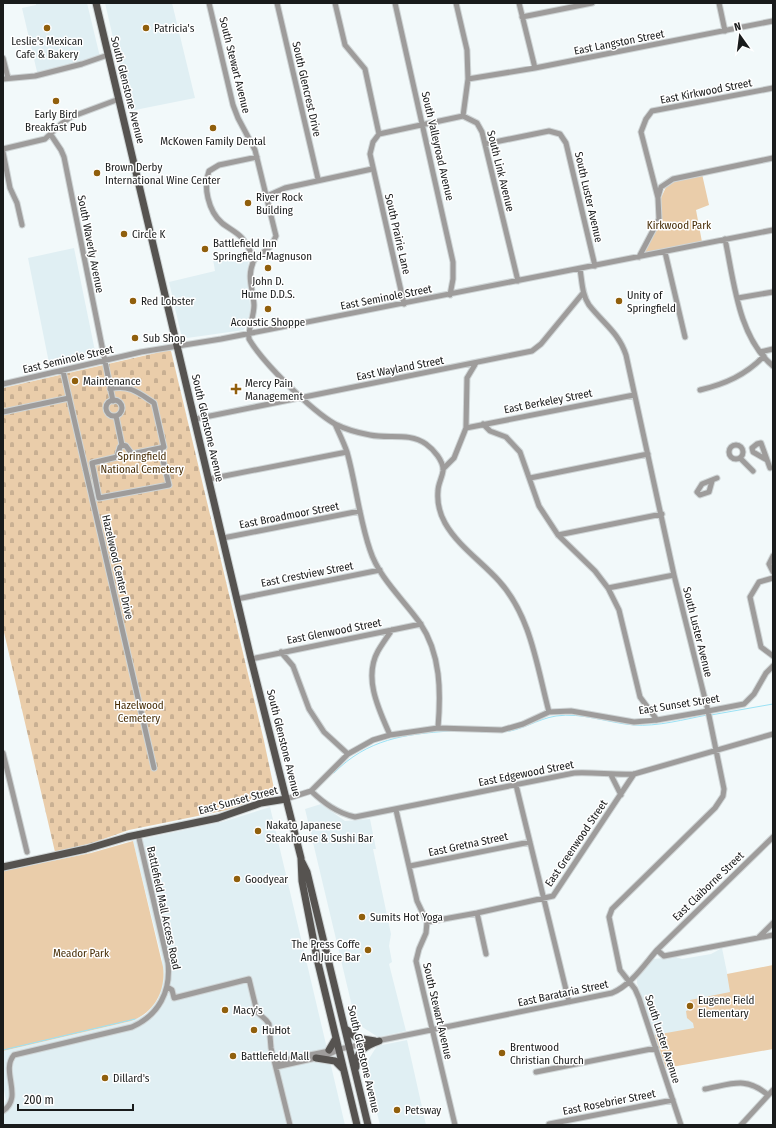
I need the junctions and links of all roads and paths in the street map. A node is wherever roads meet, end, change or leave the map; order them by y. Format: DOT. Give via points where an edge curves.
graph roads {
  1 [pos="96,3"];
  2 [pos="209,3"];
  3 [pos="277,3"];
  4 [pos="335,3"];
  5 [pos="395,3"];
  6 [pos="456,3"];
  7 [pos="519,3"];
  8 [pos="592,3"];
  9 [pos="719,3"];
  10 [pos="522,17"];
  11 [pos="773,22"];
  12 [pos="725,31"];
  13 [pos="108,55"];
  14 [pos="3,58"];
  15 [pos="535,68"];
  16 [pos="5,78"];
  17 [pos="468,79"];
  18 [pos="773,88"];
  19 [pos="119,99"];
  20 [pos="463,116"];
  21 [pos="423,125"];
  22 [pos="379,134"];
  23 [pos="51,135"];
  24 [pos="485,144"];
  25 [pos="3,149"];
  26 [pos="3,152"];
  27 [pos="257,157"];
  28 [pos="773,158"];
  29 [pos="372,169"];
  30 [pos="318,180"];
  31 [pos="267,196"];
  32 [pos="658,198"];
  33 [pos="22,225"];
  34 [pos="773,230"];
  35 [pos="725,239"];
  36 [pos="665,252"];
  37 [pos="639,257"];
  38 [pos="254,260"];
  39 [pos="595,266"];
  40 [pos="580,269"];
  41 [pos="518,281"];
  42 [pos="773,292"];
  43 [pos="583,293"];
  44 [pos="450,295"];
  45 [pos="738,298"];
  46 [pos="404,304"];
  47 [pos="248,334"];
  48 [pos="685,336"];
  49 [pos="177,346"];
  50 [pos="773,349"];
  51 [pos="762,354"];
  52 [pos="104,360"];
  53 [pos="476,363"];
  54 [pos="773,366"];
  55 [pos="63,371"];
  56 [pos="3,384"];
  57 [pos="110,389"];
  58 [pos="700,390"];
  59 [pos="634,395"];
  60 [pos="69,398"];
  61 [pos="301,398"];
  62 [pos="113,401"];
  63 [pos="3,412"];
  64 [pos="116,416"];
  65 [pos="195,419"];
  66 [pos="336,424"];
  67 [pos="483,424"];
  68 [pos="466,428"];
  69 [pos="122,445"];
  70 [pos="162,447"];
  71 [pos="347,452"];
  72 [pos="648,454"];
  73 [pos="740,458"];
  74 [pos="767,460"];
  75 [pos="770,468"];
  76 [pos="444,469"];
  77 [pos="753,471"];
  78 [pos="530,478"];
  79 [pos="209,479"];
  80 [pos="360,511"];
  81 [pos="662,514"];
  82 [pos="558,535"];
  83 [pos="223,538"];
  84 [pos="773,556"];
  85 [pos="380,570"];
  86 [pos="773,572"];
  87 [pos="674,574"];
  88 [pos="773,578"];
  89 [pos="608,588"];
  90 [pos="237,599"];
  91 [pos="421,624"];
  92 [pos="392,630"];
  93 [pos="281,652"];
  94 [pos="773,656"];
  95 [pos="251,659"];
  96 [pos="773,666"];
  97 [pos="549,712"];
  98 [pos="708,714"];
  99 [pos="657,720"];
  100 [pos="438,728"];
  101 [pos="773,734"];
  102 [pos="390,735"];
  103 [pos="716,750"];
  104 [pos="3,753"];
  105 [pos="348,754"];
  106 [pos="154,768"];
  107 [pos="611,774"];
  108 [pos="634,774"];
  109 [pos="516,785"];
  110 [pos="312,791"];
  111 [pos="621,796"];
  112 [pos="286,799"];
  113 [pos="396,810"];
  114 [pos="138,834"];
  115 [pos="773,837"];
  116 [pos="530,842"];
  117 [pos="27,852"];
  118 [pos="301,858"];
  119 [pos="410,866"];
  120 [pos="3,867"];
  121 [pos="544,899"];
  122 [pos="477,913"];
  123 [pos="427,922"];
  124 [pos="773,923"];
  125 [pos="773,935"];
  126 [pos="758,938"];
  127 [pos="657,950"];
  128 [pos="486,954"];
  129 [pos="629,982"];
  130 [pos="167,987"];
  131 [pos="569,1002"];
  132 [pos="345,1026"];
  133 [pos="433,1030"];
  134 [pos="336,1038"];
  135 [pos="379,1041"];
  136 [pos="350,1047"];
  137 [pos="656,1048"];
  138 [pos="329,1050"];
  139 [pos="339,1050"];
  140 [pos="316,1058"];
  141 [pos="276,1065"];
  142 [pos="344,1072"];
  143 [pos="536,1072"];
  144 [pos="357,1080"];
  145 [pos="705,1089"];
  146 [pos="773,1090"];
  147 [pos="768,1095"];
  148 [pos="673,1100"];
  149 [pos="3,1111"];
  150 [pos="549,1124"];
  151 [pos="290,1125"];
  152 [pos="357,1125"];
  153 [pos="368,1125"];
  154 [pos="455,1125"];
  155 [pos="681,1125"];
  156 [pos="741,1125"];
  1 -- 13 [label="main road, South Glenstone Avenue"];
  2 -- 27 [label="street, South Stewart Avenue" via="235,111"];
  3 -- 30 [label="street, South Glencrest Drive"];
  4 -- 22 [label="street" via="345,45 365,69"];
  5 -- 21 [label="street, South Valleyroad Avenue"];
  6 -- 17 [label="street" via="467,50"];
  7 -- 10 [label="street"];
  8 -- 10 [label="street"];
  9 -- 12 [label="street"];
  10 -- 15 [label="street"];
  11 -- 12 [label="street, East Langston Street"];
  12 -- 15 [label="street, East Langston Street"];
  13 -- 16 [label="street" via="35,76"];
  13 -- 19 [label="main road, South Glenstone Avenue"];
  14 -- 16 [label="street"];
  15 -- 17 [label="street, East Langston Street"];
  17 -- 20 [label="street"];
  18 -- 32 [label="street, East Kirkwood Street" via="652,111 641,132"];
  19 -- 23 [label="street" via="71,117"];
  19 -- 49 [label="main road, South Glenstone Avenue"];
  20 -- 21 [label="street"];
  20 -- 24 [label="street, South Link Avenue" via="477,123"];
  21 -- 22 [label="street"];
  21 -- 44 [label="street, South Valleyroad Avenue" via="453,262"];
  22 -- 29 [label="street, South Prairie Lane" via="373,142 370,154"];
  23 -- 25 [label="street" via="38,141"];
  23 -- 52 [label="street, South Waverly Avenue" via="64,157"];
  24 -- 39 [label="street, South Luster Avenue" via="550,131 560,134 566,143"];
  24 -- 41 [label="street, South Link Avenue"];
  26 -- 33 [label="street" via="10,188 17,203"];
  27 -- 31 [label="street, South Stewart Avenue"];
  27 -- 38 [label="street" via="219,165 209,170 206,180 214,213 221,222 241,237"];
  28 -- 32 [label="street" via="673,178 661,187"];
  29 -- 30 [label="street"];
  29 -- 46 [label="street, South Prairie Lane"];
  30 -- 31 [label="street" via="284,188"];
  31 -- 38 [label="street, South Stewart Avenue" via="276,236 271,246"];
  32 -- 37 [label="street" via="659,219"];
  34 -- 35 [label="street, East Seminole Street"];
  35 -- 36 [label="street, East Seminole Street"];
  35 -- 45 [label="street"];
  36 -- 37 [label="street, East Seminole Street"];
  36 -- 48 [label="street"];
  37 -- 39 [label="street, East Seminole Street"];
  38 -- 47 [label="street" via="249,271 254,305"];
  39 -- 40 [label="street, East Seminole Street"];
  40 -- 41 [label="street, East Seminole Street"];
  40 -- 43 [label="street, South Luster Avenue"];
  41 -- 44 [label="street, East Seminole Street"];
  42 -- 45 [label="street"];
  43 -- 53 [label="street, East Wayland Street" via="541,344 532,351"];
  43 -- 59 [label="street, South Luster Avenue" via="589,304 622,343"];
  44 -- 46 [label="street, East Seminole Street"];
  45 -- 51 [label="street" via="747,329"];
  46 -- 47 [label="street, East Seminole Street"];
  47 -- 49 [label="street, East Seminole Street"];
  47 -- 61 [label="street" via="253,345"];
  49 -- 52 [label="street, East Seminole Street"];
  49 -- 65 [label="main road, South Glenstone Avenue"];
  50 -- 51 [label="street"];
  51 -- 54 [label="street"];
  51 -- 58 [label="street" via="752,369 719,386"];
  52 -- 55 [label="street, East Seminole Street"];
  52 -- 57 [label="street, South Waverly Avenue"];
  53 -- 61 [label="street, East Wayland Street"];
  53 -- 68 [label="street" via="466,378"];
  55 -- 56 [label="street, East Seminole Street"];
  55 -- 60 [label="street, Hazelwood Center Drive"];
  57 -- 62 [label="street, South Waverly Avenue"];
  57 -- 70 [label="street" via="121,386 129,388 154,403"];
  59 -- 67 [label="street, East Berkeley Street"];
  59 -- 72 [label="street, South Luster Avenue"];
  60 -- 63 [label="street"];
  60 -- 106 [label="street, Hazelwood Center Drive"];
  61 -- 65 [label="street, East Wayland Street"];
  61 -- 66 [label="street"];
  62 -- 64 [label="street" via="109,403 107,410"];
  62 -- 64 [label="street" via="118,401 122,405 120,413"];
  64 -- 69 [label="street"];
  65 -- 79 [label="main road, South Glenstone Avenue"];
  66 -- 71 [label="street"];
  66 -- 76 [label="street" via="370,435 411,437 425,443 436,453"];
  67 -- 68 [label="street, East Berkeley Street"];
  67 -- 78 [label="street" via="490,431 506,437 520,452"];
  68 -- 76 [label="street" via="454,458"];
  69 -- 70 [label="street" via="132,454"];
  69 -- 70 [label="street" via="117,457 92,463 99,498 169,485"];
  71 -- 79 [label="street"];
  71 -- 80 [label="street"];
  72 -- 78 [label="street"];
  72 -- 81 [label="street, South Luster Avenue"];
  73 -- 77 [label="street"];
  74 -- 75 [label="street"];
  76 -- 97 [label="street" via="438,491 439,507 445,523 459,542 499,581 514,601 528,629"];
  78 -- 82 [label="street" via="539,506"];
  79 -- 83 [label="main road, South Glenstone Avenue"];
  80 -- 83 [label="street, East Broadmoor Street"];
  80 -- 85 [label="street" via="370,551"];
  81 -- 82 [label="street"];
  81 -- 87 [label="street, South Luster Avenue"];
  82 -- 89 [label="street" via="595,571"];
  83 -- 90 [label="main road, South Glenstone Avenue"];
  84 -- 86 [label="street" via="769,564"];
  85 -- 90 [label="street, East Crestview Street"];
  85 -- 91 [label="street"];
  87 -- 89 [label="street"];
  87 -- 98 [label="street, South Luster Avenue"];
  88 -- 94 [label="street" via="759,582 750,597 761,647"];
  89 -- 99 [label="street" via="619,610 640,697"];
  90 -- 95 [label="main road, South Glenstone Avenue"];
  91 -- 92 [label="street, East Glenwood Street"];
  91 -- 100 [label="street" via="439,675"];
  92 -- 93 [label="street, East Glenwood Street"];
  92 -- 102 [label="street" via="377,652 372,671 377,707"];
  93 -- 95 [label="street, East Glenwood Street"];
  93 -- 105 [label="street" via="292,666 309,709 324,732"];
  95 -- 112 [label="main road, South Glenstone Avenue"];
  96 -- 98 [label="street, East Sunset Street" via="744,704"];
  97 -- 99 [label="street, East Sunset Street" via="571,711 634,722"];
  97 -- 100 [label="street, East Sunset Street" via="502,730"];
  98 -- 99 [label="street, East Sunset Street"];
  98 -- 103 [label="street, South Luster Avenue"];
  100 -- 102 [label="street, East Sunset Street"];
  101 -- 103 [label="street, East Edgewood Street"];
  102 -- 105 [label="street, East Sunset Street" via="373,740"];
  103 -- 108 [label="street, East Edgewood Street"];
  103 -- 129 [label="street, South Luster Avenue" via="724,789 720,802 612,909 609,917 620,970"];
  104 -- 117 [label="street"];
  105 -- 110 [label="street, East Sunset Street"];
  107 -- 108 [label="street, East Edgewood Street"];
  107 -- 109 [label="street, East Edgewood Street" via="574,773"];
  107 -- 111 [label="street, East Greenwood Street"];
  108 -- 111 [label="street, East Greenwood Street"];
  109 -- 113 [label="street, East Edgewood Street"];
  109 -- 116 [label="street"];
  110 -- 112 [label="street, East Sunset Street"];
  110 -- 113 [label="street, East Edgewood Street" via="324,803 344,815 355,817"];
  111 -- 121 [label="street, East Greenwood Street" via="553,896"];
  112 -- 114 [label="main road, East Sunset Street" via="261,803 218,818"];
  112 -- 118 [label="main road, South Glenstone Avenue"];
  113 -- 119 [label="street"];
  114 -- 120 [label="main road, East Sunset Street" via="86,849"];
  114 -- 130 [label="street, Battlefield Mall Access Road" via="166,957 169,974"];
  115 -- 127 [label="street, East Claiborne Street"];
  116 -- 119 [label="street, East Gretna Street"];
  116 -- 121 [label="street"];
  118 -- 132 [label="main road, South Glenstone Avenue" via="307,872"];
  118 -- 134 [label="main road, South Glenstone Avenue" via="302,881"];
  119 -- 123 [label="street" via="418,901"];
  121 -- 122 [label="street, East Greenwood Street"];
  121 -- 131 [label="street"];
  122 -- 123 [label="street, East Greenwood Street"];
  122 -- 128 [label="street"];
  123 -- 133 [label="street, South Stewart Avenue" via="426,933 416,961"];
  124 -- 126 [label="street"];
  125 -- 126 [label="street"];
  126 -- 127 [label="street" via="664,956"];
  127 -- 129 [label="street, East Barataria Street"];
  129 -- 131 [label="street, East Barataria Street" via="622,989 612,993"];
  129 -- 137 [label="street, South Luster Avenue" via="639,998"];
  130 -- 141 [label="street" via="172,990 174,998 249,979 258,1012 268,1024"];
  130 -- 149 [label="street, Battlefield Mall Access Road" via="155,1011 136,1025 13,1056 6,1068 11,1100"];
  131 -- 133 [label="street, East Barataria Street"];
  132 -- 135 [label="main road" via="349,1033 357,1038"];
  132 -- 136 [label="main road, South Glenstone Avenue"];
  133 -- 135 [label="street, East Barataria Street"];
  133 -- 154 [label="street, South Stewart Avenue"];
  134 -- 138 [label="main road"];
  134 -- 139 [label="main road, South Glenstone Avenue"];
  135 -- 136 [label="street, East Barataria Street"];
  135 -- 144 [label="main road" via="364,1047 360,1052 356,1062"];
  136 -- 139 [label="street, East Barataria Street"];
  136 -- 144 [label="main road, South Glenstone Avenue"];
  137 -- 143 [label="street"];
  137 -- 148 [label="street, South Luster Avenue"];
  138 -- 139 [label="street"];
  138 -- 141 [label="street"];
  139 -- 140 [label="street"];
  139 -- 142 [label="main road, South Glenstone Avenue"];
  140 -- 141 [label="street"];
  140 -- 142 [label="main road" via="335,1061"];
  141 -- 151 [label="street"];
  142 -- 152 [label="main road, South Glenstone Avenue"];
  144 -- 153 [label="main road, South Glenstone Avenue"];
  145 -- 147 [label="street" via="745,1083 758,1086"];
  146 -- 147 [label="street"];
  147 -- 156 [label="street"];
  148 -- 150 [label="street, East Rosebrier Street"];
  148 -- 155 [label="street, South Luster Avenue"];
}
